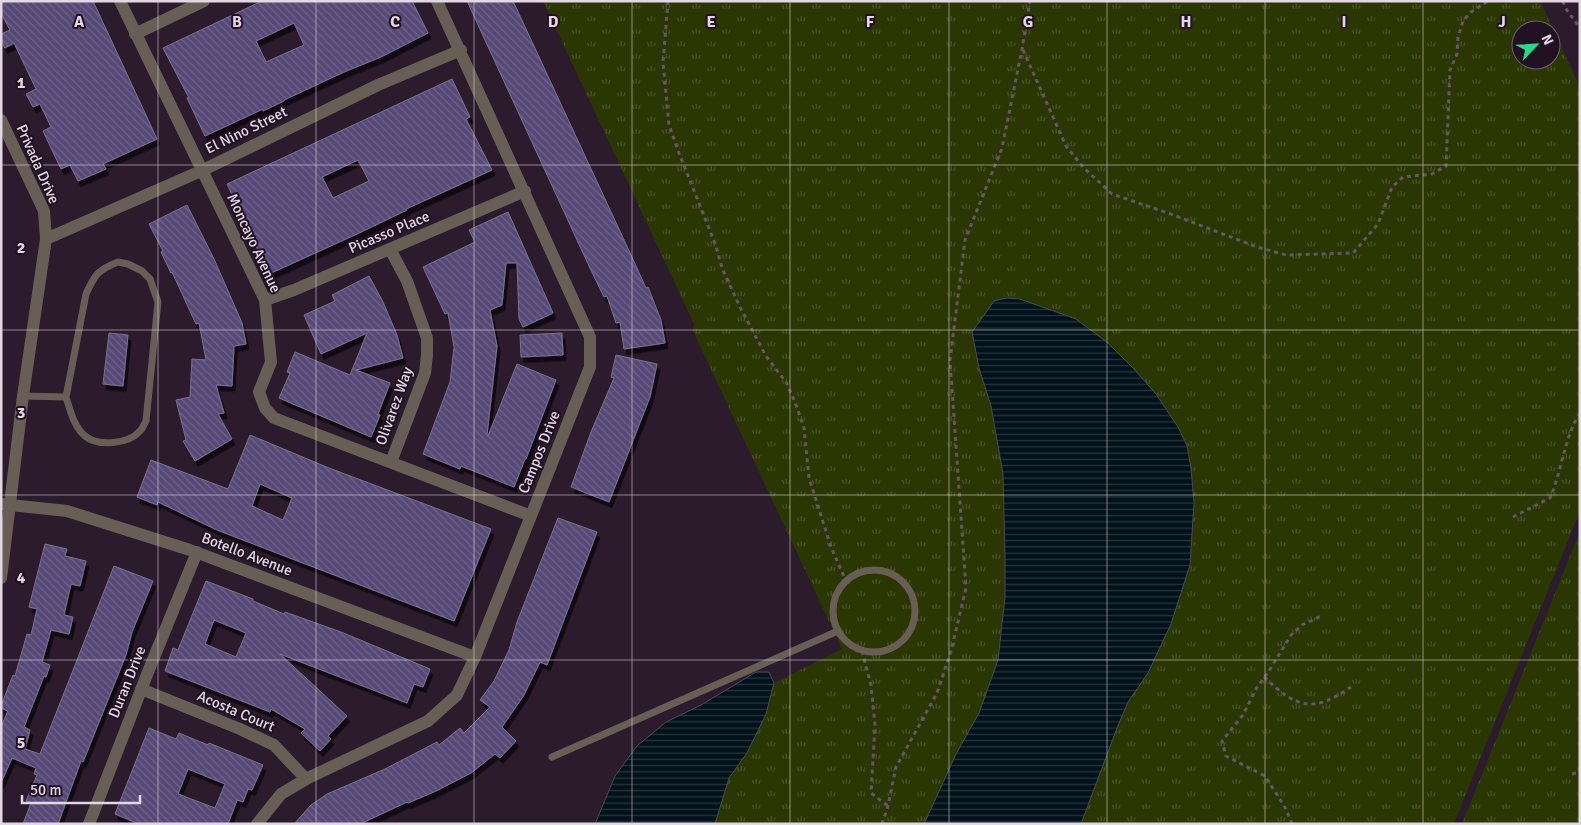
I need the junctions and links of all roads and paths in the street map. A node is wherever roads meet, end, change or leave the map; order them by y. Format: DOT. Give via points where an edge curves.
graph roads {
  1 [pos="120,1"];
  2 [pos="204,1"];
  3 [pos="437,1"];
  4 [pos="668,1"];
  5 [pos="1030,1"];
  6 [pos="1488,1"];
  7 [pos="1563,1"];
  8 [pos="1580,29"];
  9 [pos="135,34"];
  10 [pos="1022,49"];
  11 [pos="461,50"];
  12 [pos="1,120"];
  13 [pos="201,170"];
  14 [pos="525,191"];
  15 [pos="46,239"];
  16 [pos="390,249"];
  17 [pos="265,300"];
  18 [pos="23,396"];
  19 [pos="66,397"];
  20 [pos="1580,413"];
  21 [pos="391,462"];
  22 [pos="6,504"];
  23 [pos="531,516"];
  24 [pos="1513,517"];
  25 [pos="197,552"];
  26 [pos="1,578"];
  27 [pos="846,581"];
  28 [pos="1321,616"];
  29 [pos="838,631"];
  30 [pos="862,651"];
  31 [pos="474,657"];
  32 [pos="1264,677"];
  33 [pos="1351,687"];
  34 [pos="141,689"];
  35 [pos="552,757"];
  36 [pos="1580,772"];
  37 [pos="1572,774"];
  38 [pos="306,780"];
  39 [pos="888,806"];
  40 [pos="89,824"];
  41 [pos="257,824"];
  42 [pos="882,824"];
  43 [pos="1292,824"];
  1 -- 9 [label="street, Moncayo Avenue"];
  2 -- 9 [label="street"];
  3 -- 11 [label="street, Campos Drive"];
  4 -- 27 [label="path" via="664,62 670,125 736,300 795,402 804,428 809,478 831,547"];
  5 -- 10 [label="path"];
  6 -- 10 [label="path" via="1463,21 1458,37 1458,54 1450,70 1446,166 1432,174 1403,177 1392,187 1378,224 1353,253 1286,255 1112,194 1083,168 1066,146"];
  7 -- 8 [label="path"];
  9 -- 13 [label="street, Moncayo Avenue"];
  10 -- 39 [label="path" via="1002,148 965,240 950,360 966,588 951,652 937,693 896,767"];
  11 -- 13 [label="street, El Nino Street" via="378,84"];
  11 -- 14 [label="street, Campos Drive"];
  12 -- 15 [label="street, Privada Drive" via="44,211"];
  13 -- 15 [label="street, El Nino Street"];
  13 -- 17 [label="street, Moncayo Avenue"];
  14 -- 16 [label="street, Picasso Place"];
  14 -- 23 [label="street, Campos Drive" via="590,336 590,367"];
  15 -- 18 [label="street, Privada Drive"];
  16 -- 17 [label="street, Picasso Place"];
  16 -- 21 [label="street, Olivarez Way" via="407,280 427,338 425,373"];
  17 -- 21 [label="street, Moncayo Avenue" via="271,362 259,392 265,408 274,418"];
  18 -- 19 [label="lane"];
  18 -- 22 [label="street, Privada Drive"];
  19 -- 19 [label="lane" via="86,294 92,279 102,269 118,262 142,271 150,279 158,302 146,420 140,432 113,443 100,443 86,437 77,426"];
  20 -- 24 [label="path" via="1574,422 1550,498"];
  21 -- 23 [label="street, Moncayo Avenue"];
  22 -- 25 [label="street, Botello Avenue" via="67,512"];
  22 -- 26 [label="street, Privada Drive"];
  23 -- 31 [label="street, Campos Drive"];
  25 -- 31 [label="street, Botello Avenue"];
  25 -- 34 [label="street, Duran Drive"];
  27 -- 29 [label="lane" via="834,605"];
  27 -- 30 [label="lane" via="869,570 883,570 906,584 916,608 915,621 900,643 889,650"];
  28 -- 32 [label="path" via="1302,625 1290,636"];
  29 -- 30 [label="lane" via="844,640"];
  29 -- 35 [label="lane"];
  30 -- 39 [label="path" via="871,685 875,725 871,793"];
  31 -- 38 [label="street, Campos Drive" via="457,695 428,722"];
  32 -- 33 [label="path" via="1285,696 1310,704 1330,700"];
  32 -- 43 [label="path" via="1243,715 1222,741 1226,756 1265,776"];
  34 -- 38 [label="street, Acosta Court" via="274,745"];
  34 -- 40 [label="street, Duran Drive"];
  36 -- 37 [label="path"];
  38 -- 41 [label="street, Campos Drive" via="281,794"];
  39 -- 42 [label="path"];
}
